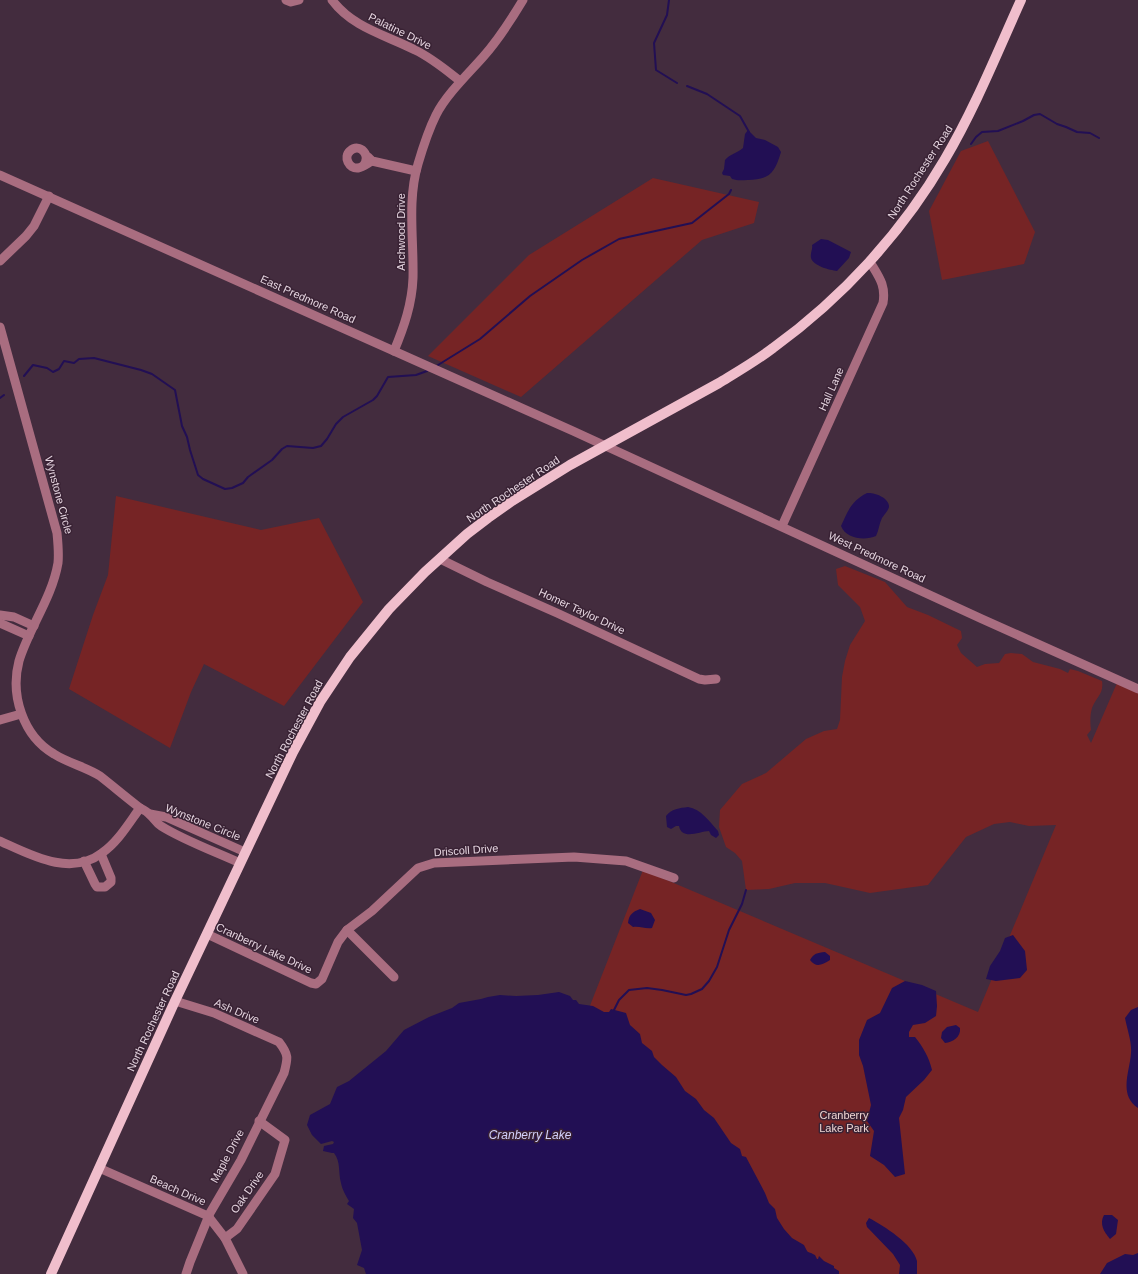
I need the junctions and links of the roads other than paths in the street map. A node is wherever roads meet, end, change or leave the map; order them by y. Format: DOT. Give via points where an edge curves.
graph roads {
  1 [pos="286,0"];
  2 [pos="299,0"];
  3 [pos="332,0"];
  4 [pos="523,0"];
  5 [pos="1021,0"];
  6 [pos="460,82"];
  7 [pos="369,158"];
  8 [pos="416,171"];
  9 [pos="0,175"];
  10 [pos="49,196"];
  11 [pos="0,261"];
  12 [pos="870,262"];
  13 [pos="0,327"];
  14 [pos="394,351"];
  15 [pos="606,446"];
  16 [pos="782,526"];
  17 [pos="440,559"];
  18 [pos="0,615"];
  19 [pos="0,623"];
  20 [pos="34,626"];
  21 [pos="29,636"];
  22 [pos="716,679"];
  23 [pos="1138,689"];
  24 [pos="21,714"];
  25 [pos="0,720"];
  26 [pos="140,808"];
  27 [pos="150,814"];
  28 [pos="0,841"];
  29 [pos="245,852"];
  30 [pos="101,854"];
  31 [pos="84,862"];
  32 [pos="240,863"];
  33 [pos="674,878"];
  34 [pos="347,930"];
  35 [pos="206,934"];
  36 [pos="394,977"];
  37 [pos="311,983"];
  38 [pos="175,1001"];
  39 [pos="285,1050"];
  40 [pos="259,1121"];
  41 [pos="99,1168"];
  42 [pos="208,1216"];
  43 [pos="226,1238"];
  44 [pos="51,1274"];
  45 [pos="186,1274"];
  46 [pos="243,1274"];
  1 -- 2 [label="street"];
  3 -- 6 [label="street, Palatine Drive" via="359,24 416,50 436,62"];
  4 -- 6 [label="street, Archwood Drive" via="508,26"];
  5 -- 12 [label="main road, North Rochester Road" via="963,128 945,160 896,231"];
  6 -- 8 [label="street, Archwood Drive" via="436,114 425,139"];
  7 -- 7 [label="street" via="363,166 357,168 348,164 347,158 349,152 355,148"];
  7 -- 8 [label="street"];
  8 -- 14 [label="street, Archwood Drive" via="412,201 412,289 405,323"];
  9 -- 10 [label="street, East Predmore Road"];
  10 -- 11 [label="street" via="34,226"];
  10 -- 14 [label="street, East Predmore Road"];
  12 -- 15 [label="main road, North Rochester Road" via="845,288 772,349 720,383"];
  12 -- 16 [label="street, Hall Lane" via="881,280 885,293 883,303"];
  13 -- 20 [label="street, Wynstone Circle" via="59,547 58,563"];
  14 -- 15 [label="street, East Predmore Road"];
  15 -- 16 [label="street, West Predmore Road"];
  15 -- 17 [label="main road, North Rochester Road" via="512,501 467,534"];
  16 -- 23 [label="street, West Predmore Road" via="982,620"];
  17 -- 22 [label="street, Homer Taylor Drive" via="699,678"];
  17 -- 29 [label="main road, North Rochester Road" via="389,609 338,674 293,752"];
  18 -- 20 [label="street" via="14,617"];
  19 -- 21 [label="street"];
  20 -- 21 [label="street, Wynstone Circle"];
  21 -- 24 [label="street, Wynstone Circle" via="16,680"];
  24 -- 25 [label="street"];
  24 -- 26 [label="street, Wynstone Circle" via="36,739 48,750 65,761 96,774"];
  26 -- 27 [label="street, Wynstone Circle"];
  26 -- 30 [label="street" via="116,840"];
  27 -- 29 [label="street, Wynstone Circle" via="166,817"];
  27 -- 32 [label="street, Wynstone Circle" via="166,829"];
  28 -- 31 [label="street" via="51,862"];
  29 -- 32 [label="main road, North Rochester Road"];
  30 -- 31 [label="street"];
  30 -- 31 [label="street" via="111,878 111,882 105,887 94,884"];
  32 -- 35 [label="main road, North Rochester Road"];
  33 -- 34 [label="street, Driscoll Drive" via="631,862 574,857 434,863 418,868 372,911"];
  34 -- 36 [label="street"];
  34 -- 37 [label="street, Driscoll Drive" via="338,942 322,979 316,984"];
  35 -- 37 [label="street, Cranberry Lake Drive"];
  35 -- 38 [label="main road, North Rochester Road"];
  38 -- 39 [label="street, Ash Drive" via="214,1013 265,1035 279,1042"];
  38 -- 41 [label="main road, North Rochester Road"];
  39 -- 40 [label="street, Maple Drive" via="288,1059 284,1073"];
  40 -- 42 [label="street, Maple Drive" via="241,1160"];
  40 -- 43 [label="street, Oak Drive" via="285,1140 275,1174 237,1229"];
  41 -- 42 [label="street, Beach Drive"];
  41 -- 44 [label="main road, North Rochester Road"];
  42 -- 43 [label="street, Beach Drive"];
  42 -- 45 [label="street, Maple Drive"];
  43 -- 46 [label="street, Beach Drive"];
}
